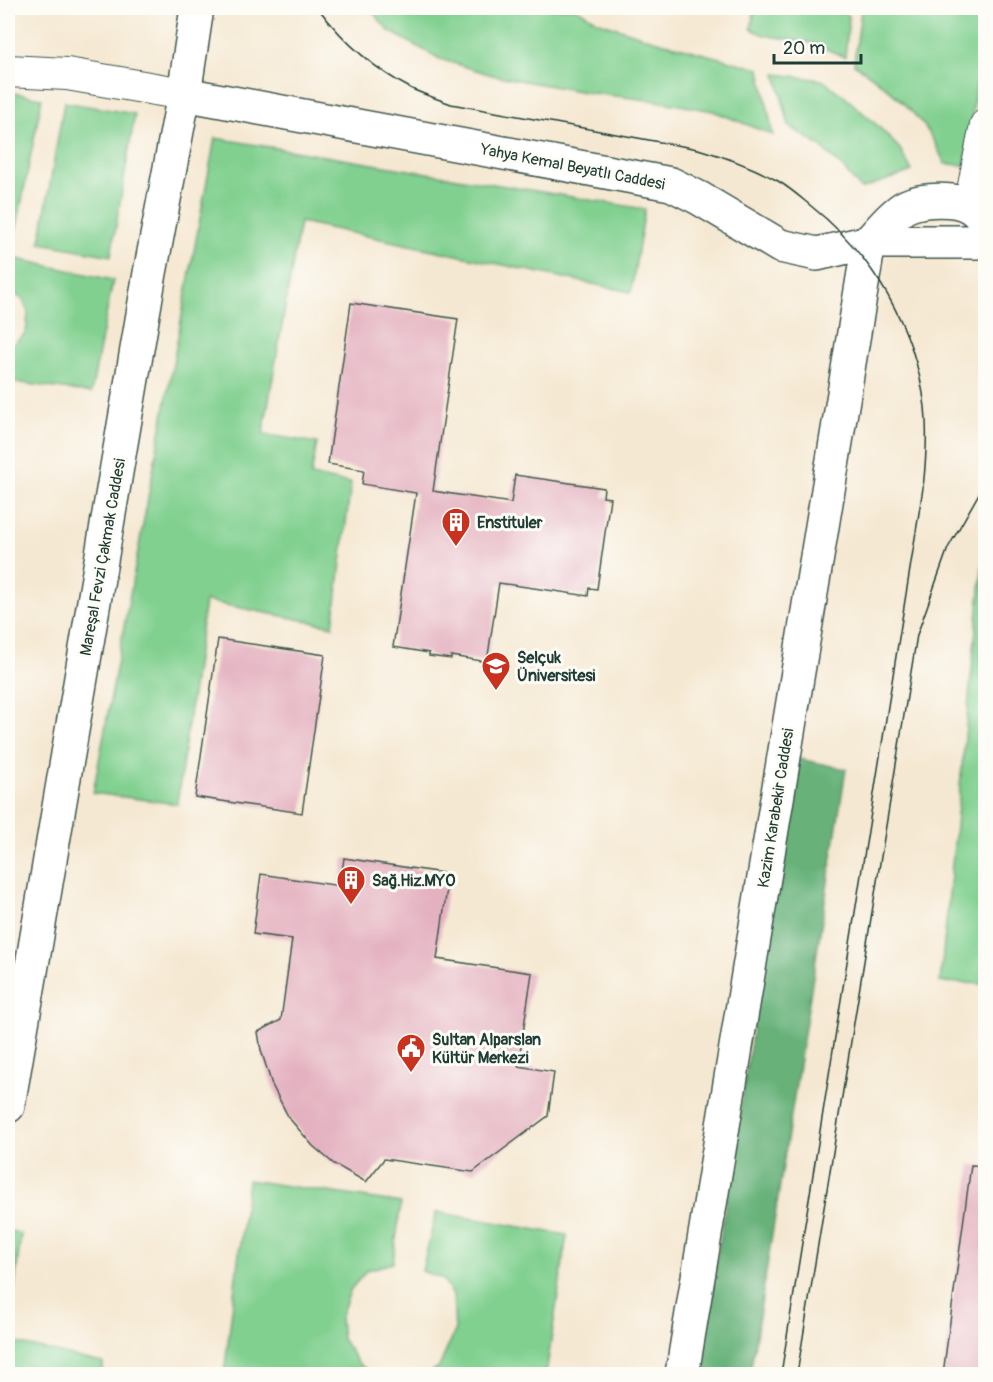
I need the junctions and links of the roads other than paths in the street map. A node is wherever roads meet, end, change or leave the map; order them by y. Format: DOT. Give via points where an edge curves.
graph roads {
  1 [pos="197,8"];
  2 [pos="8,71"];
  3 [pos="184,94"];
  4 [pos="986,125"];
  5 [pos="978,214"];
  6 [pos="869,242"];
  7 [pos="986,242"];
  8 [pos="8,1106"];
  9 [pos="682,1374"];
  1 -- 3 [label="street, Mareşal Fevzi Çakmak Caddesi"];
  2 -- 3 [label="street" via="67,74"];
  3 -- 6 [label="street, Yahya Kemal Beyatlı Caddesi" via="671,184 780,246 817,254"];
  3 -- 8 [label="street, Mareşal Fevzi Çakmak Caddesi"];
  4 -- 5 [label="street"];
  5 -- 6 [label="street" via="948,200 925,201 906,206"];
  6 -- 7 [label="street, Yahya Kemal Beyatlı Caddesi"];
  6 -- 9 [label="street, Kazim Karabekir Caddesi"];
}
